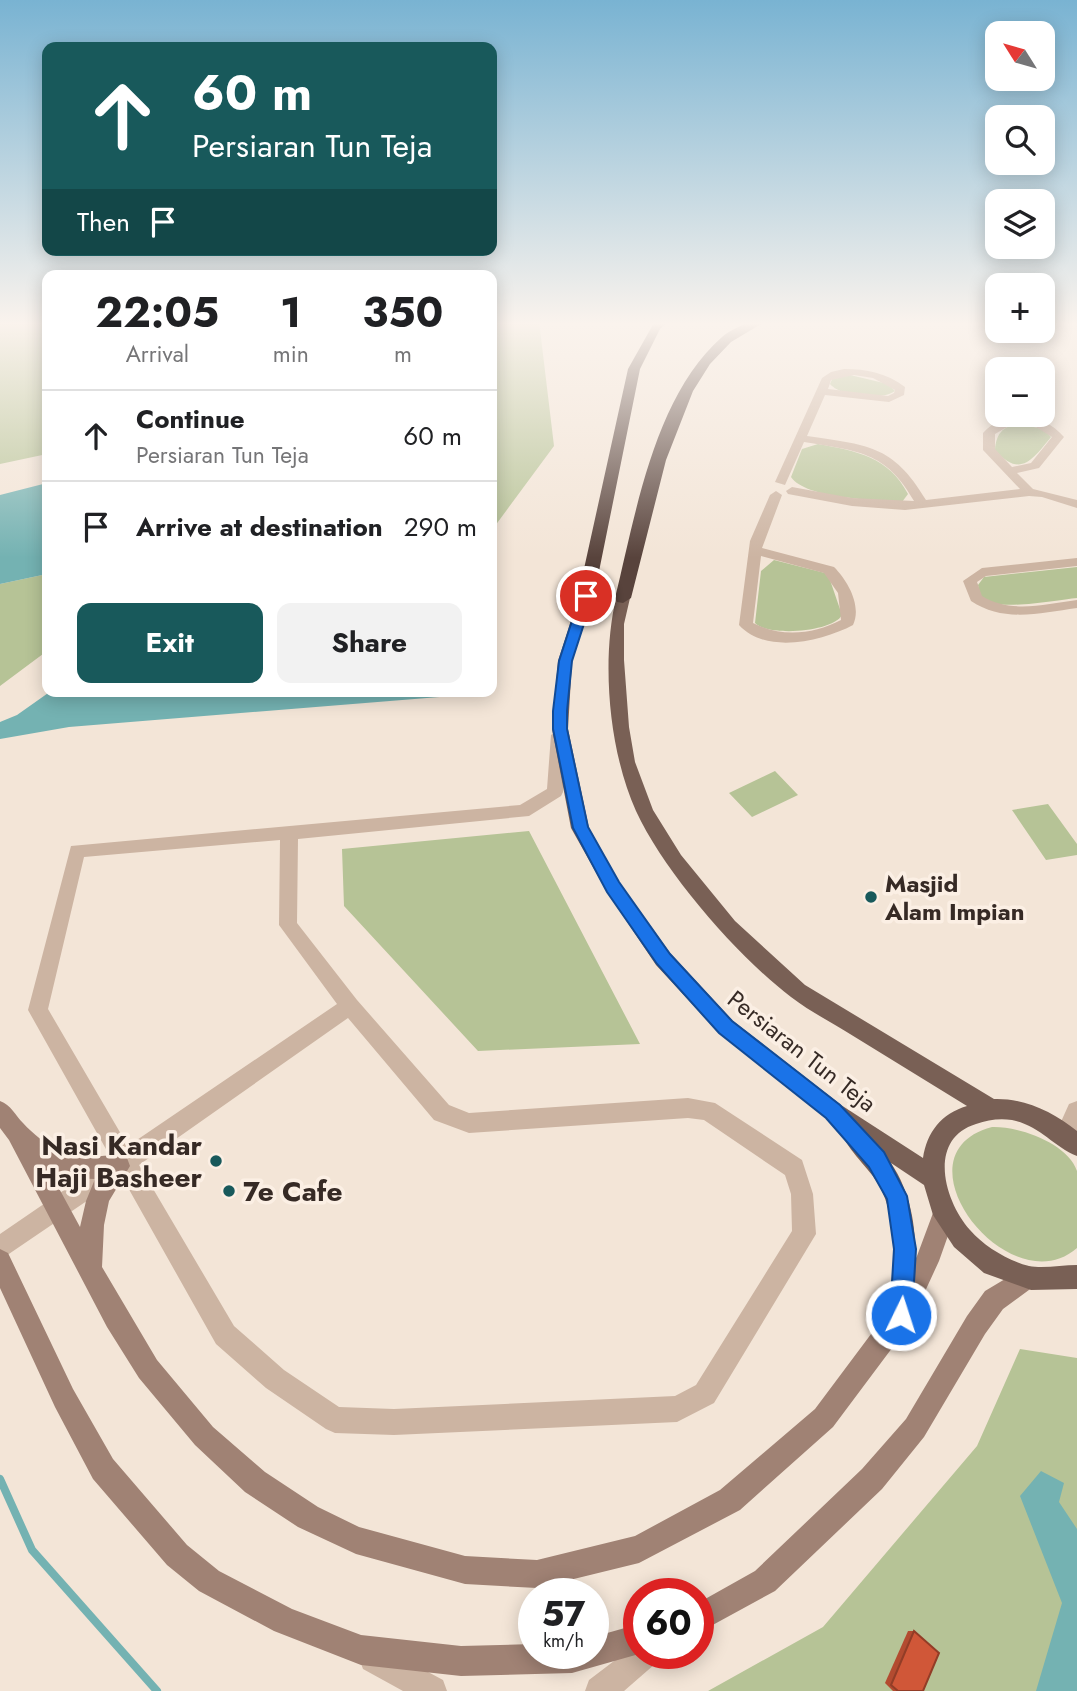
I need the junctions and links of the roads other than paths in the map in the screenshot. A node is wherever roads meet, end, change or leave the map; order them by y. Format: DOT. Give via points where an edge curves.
graph roads {
  1 [pos="627,400"];
  2 [pos="683,400"];
  3 [pos="817,400"];
  4 [pos="800,438"];
  5 [pos="1009,471"];
  6 [pos="778,488"];
  7 [pos="1029,492"];
  8 [pos="922,504"];
  9 [pos="1077,504"];
  10 [pos="755,550"];
  11 [pos="1077,562"];
  12 [pos="586,596"];
  13 [pos="623,598"];
  14 [pos="1077,604"];
  15 [pos="560,729"];
  16 [pos="289,832"];
  17 [pos="350,1006"];
  18 [pos="991,1109"];
  19 [pos="0,1111"];
  20 [pos="1077,1111"];
  21 [pos="833,1112"];
  22 [pos="17,1133"];
  23 [pos="1072,1140"];
  24 [pos="122,1164"];
  25 [pos="932,1177"];
  26 [pos="57,1208"];
  27 [pos="944,1213"];
  28 [pos="0,1248"];
  29 [pos="0,1261"];
  30 [pos="90,1269"];
  31 [pos="1077,1277"];
  32 [pos="1025,1279"];
  33 [pos="901,1315"];
  34 [pos="714,1610"];
  35 [pos="361,1650"];
  36 [pos="518,1659"];
  37 [pos="627,1669"];
  38 [pos="432,1691"];
  39 [pos="600,1691"];
  1 -- 12 [label="highway"];
  2 -- 13 [label="highway" via="646,502"];
  3 -- 4 [label="street"];
  4 -- 6 [label="street"];
  4 -- 8 [label="street" via="886,458"];
  5 -- 5 [label="street" via="989,450 987,441 995,426 1014,419 1053,430 1058,437 1035,466"];
  5 -- 7 [label="street"];
  6 -- 8 [label="street" via="879,505"];
  6 -- 10 [label="street"];
  7 -- 8 [label="street"];
  7 -- 9 [label="street"];
  10 -- 10 [label="street" via="746,625 764,636 786,637 848,622 850,613 837,577 829,570"];
  11 -- 14 [label="street" via="982,572 970,581 976,598 996,610"];
  12 -- 15 [label="main road, Persiaran Tun Teja" via="565,661"];
  13 -- 18 [label="main road, Persiaran Tun Teja" via="617,660 627,762 646,811 675,860 728,927 798,991"];
  15 -- 16 [label="street" via="555,792 523,811"];
  15 -- 21 [label="main road, Persiaran Tun Teja" via="580,828 613,887 663,959 726,1027"];
  16 -- 17 [label="street" via="288,925"];
  16 -- 24 [label="street" via="77,851 38,1010"];
  17 -- 24 [label="street"];
  17 -- 24 [label="street" via="442,1113 460,1121 707,1110 794,1168 802,1194 804,1234 705,1394 677,1409 394,1422 335,1420 275,1379 225,1335"];
  18 -- 23 [label="main road" via="1027,1113"];
  18 -- 25 [label="main road" via="964,1114 947,1127 935,1145"];
  19 -- 22 [label="main road"];
  20 -- 23 [label="street"];
  21 -- 25 [label="main road, Persiaran Tun Teja"];
  21 -- 33 [label="main road" via="877,1160 897,1196 905,1249"];
  22 -- 24 [label="main road" via="64,1165 83,1169"];
  22 -- 26 [label="main road"];
  24 -- 26 [label="street"];
  24 -- 30 [label="main road" via="97,1196"];
  25 -- 27 [label="main road"];
  26 -- 28 [label="street"];
  26 -- 30 [label="main road"];
  27 -- 32 [label="main road" via="969,1247 995,1267"];
  27 -- 33 [label="main road"];
  29 -- 35 [label="main road" via="103,1469 169,1547 209,1581 284,1621"];
  30 -- 33 [label="main road" via="148,1369 204,1436 255,1482 308,1517 356,1540 465,1570 537,1574 639,1549 730,1500 824,1418"];
  31 -- 32 [label="main road" via="1054,1282"];
  32 -- 34 [label="main road" via="994,1300 915,1428 872,1479 765,1581"];
  35 -- 36 [label="main road" via="461,1661"];
  35 -- 38 [label="street"];
  37 -- 39 [label="street"];
}
